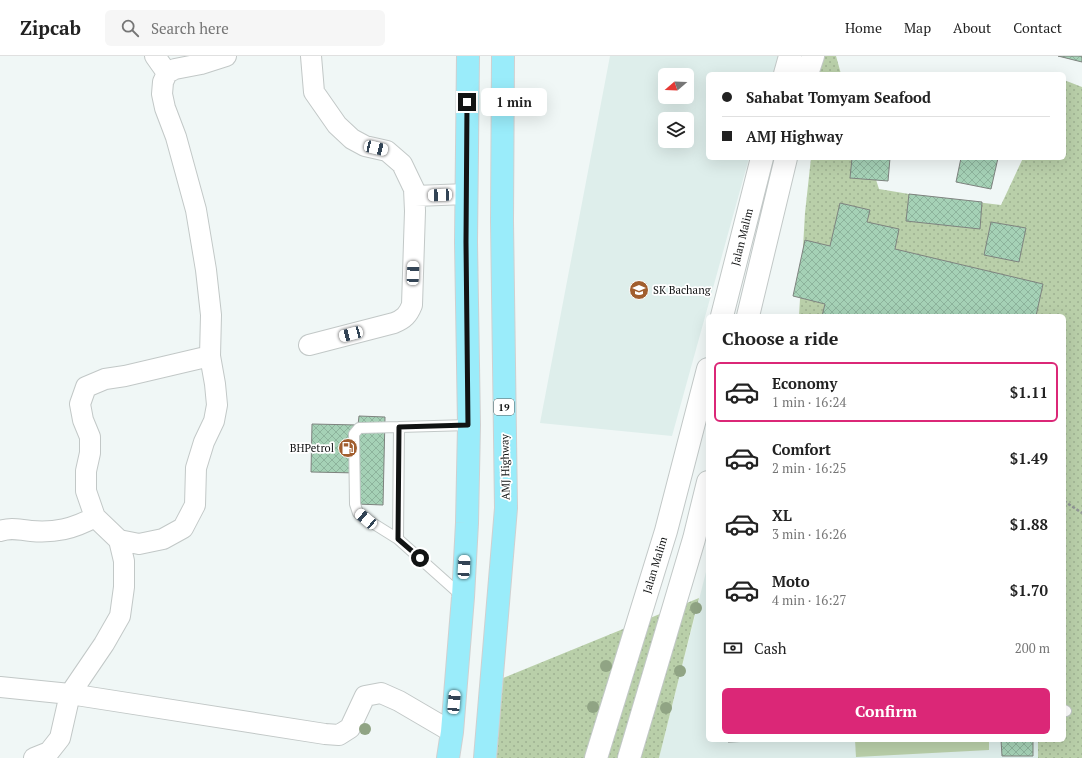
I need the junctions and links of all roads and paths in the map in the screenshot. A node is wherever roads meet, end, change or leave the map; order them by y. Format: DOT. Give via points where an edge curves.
graph roads {
  1 [pos="155,56"];
  2 [pos="226,56"];
  3 [pos="311,56"];
  4 [pos="468,56"];
  5 [pos="503,56"];
  6 [pos="790,56"];
  7 [pos="813,56"];
  8 [pos="786,72"];
  9 [pos="808,72"];
  10 [pos="167,73"];
  11 [pos="761,160"];
  12 [pos="786,160"];
  13 [pos="467,194"];
  14 [pos="414,196"];
  15 [pos="723,314"];
  16 [pos="748,314"];
  17 [pos="309,345"];
  18 [pos="210,356"];
  19 [pos="706,377"];
  20 [pos="468,425"];
  21 [pos="399,427"];
  22 [pos="1066,502"];
  23 [pos="705,506"];
  24 [pos="1082,514"];
  25 [pos="95,518"];
  26 [pos="0,531"];
  27 [pos="398,539"];
  28 [pos="119,540"];
  29 [pos="463,597"];
  30 [pos="0,687"];
  31 [pos="70,694"];
  32 [pos="452,732"];
  33 [pos="34,758"];
  34 [pos="448,758"];
  35 [pos="485,758"];
  36 [pos="596,758"];
  37 [pos="629,758"];
  1 -- 10 [label="street"];
  2 -- 10 [label="street"];
  3 -- 14 [label="street" via="314,92 337,125 352,139 365,146 387,151 402,164 414,190"];
  4 -- 13 [label="highway"];
  5 -- 35 [label="highway, AMJ Highway / 19" via="502,221 506,508"];
  6 -- 8 [label="main road"];
  7 -- 9 [label="main road"];
  10 -- 18 [label="street" via="162,94 196,210 206,270 211,315"];
  11 -- 15 [label="main road, Jalan Malim"];
  12 -- 16 [label="main road"];
  13 -- 14 [label="street"];
  13 -- 20 [label="highway"];
  14 -- 17 [label="street" via="412,305 408,313 402,320 394,323"];
  18 -- 25 [label="street" via="105,379 86,388 80,404 90,437 86,491"];
  18 -- 28 [label="street" via="217,405 214,421 196,468 195,505 183,528 163,539 139,544"];
  19 -- 36 [label="main road, Jalan Malim" via="668,524"];
  20 -- 21 [label="lane"];
  20 -- 29 [label="highway"];
  21 -- 27 [label="lane"];
  21 -- 27 [label="lane" via="360,428 354,434 355,504 358,513"];
  22 -- 24 [label="path"];
  23 -- 37 [label="main road"];
  25 -- 26 [label="street" via="79,526 53,532 9,528"];
  25 -- 28 [label="street"];
  27 -- 29 [label="lane"];
  28 -- 31 [label="street" via="124,561 120,616"];
  29 -- 32 [label="highway"];
  30 -- 31 [label="street"];
  31 -- 32 [label="street" via="339,735 350,728 365,696 381,693"];
  31 -- 33 [label="street" via="60,738 49,752"];
  32 -- 34 [label="highway"];
}
